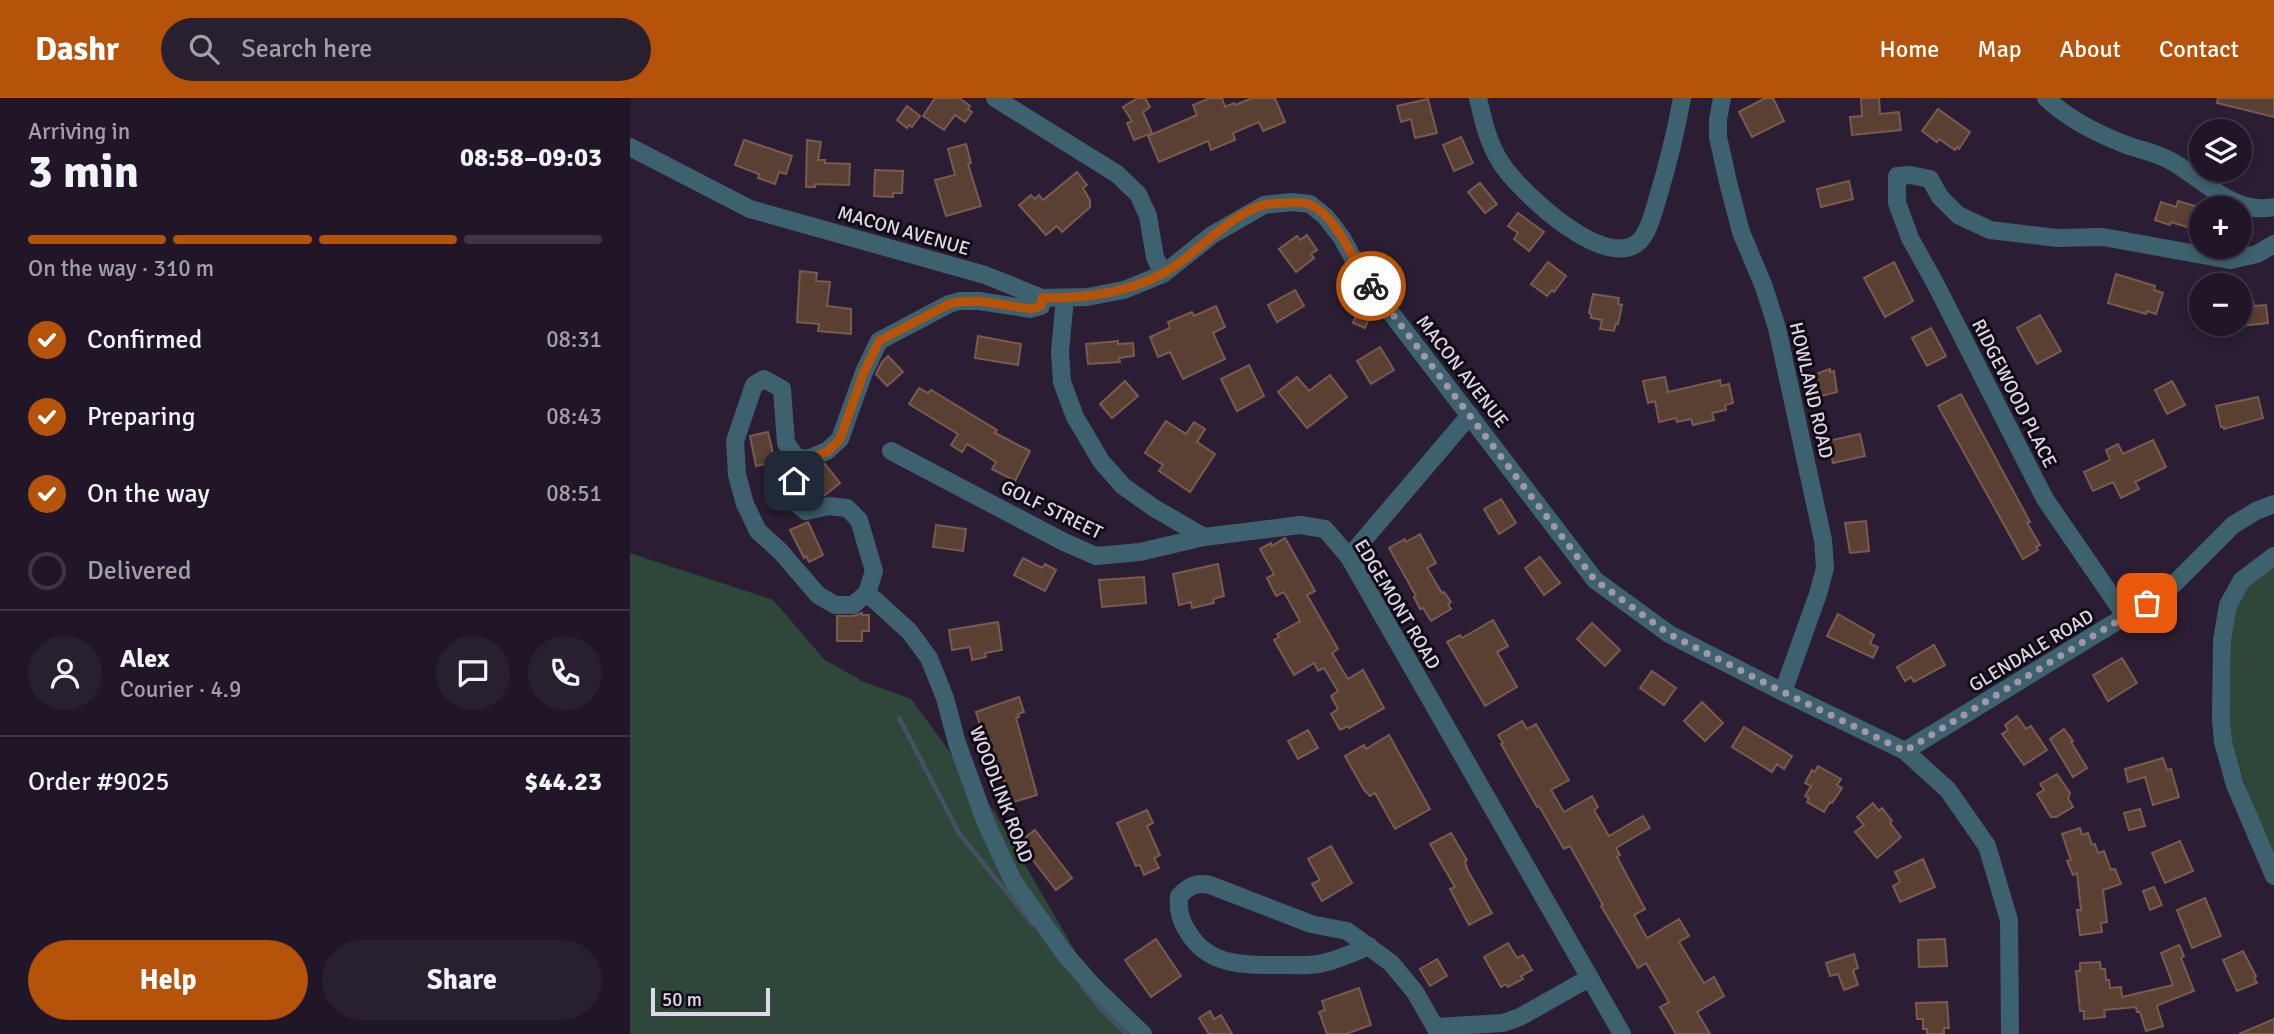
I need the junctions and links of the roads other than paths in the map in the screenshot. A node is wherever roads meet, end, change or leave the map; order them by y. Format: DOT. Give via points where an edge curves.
graph roads {
  1 [pos="995,98"];
  2 [pos="1478,98"];
  3 [pos="1682,98"];
  4 [pos="1722,98"];
  5 [pos="2046,98"];
  6 [pos="630,147"];
  7 [pos="2274,207"];
  8 [pos="2274,244"];
  9 [pos="1163,274"];
  10 [pos="1042,298"];
  11 [pos="1065,298"];
  12 [pos="1470,415"];
  13 [pos="891,451"];
  14 [pos="807,459"];
  15 [pos="2274,504"];
  16 [pos="1204,537"];
  17 [pos="2274,556"];
  18 [pos="1349,557"];
  19 [pos="867,593"];
  20 [pos="2126,617"];
  21 [pos="1783,692"];
  22 [pos="1905,751"];
  23 [pos="2274,876"];
  24 [pos="1369,946"];
  25 [pos="1589,978"];
  26 [pos="1437,1030"];
  27 [pos="1143,1034"];
  28 [pos="1622,1034"];
  29 [pos="2010,1034"];
  1 -- 9 [label="street" via="1118,174 1138,194"];
  2 -- 3 [label="street" via="1492,147 1514,179 1559,222 1599,244 1622,248 1642,238 1652,218"];
  4 -- 21 [label="street, HOWLAND ROAD" via="1718,137 1728,182 1741,232 1777,328 1823,540 1825,568"];
  5 -- 7 [label="street" via="2082,126 2169,160 2222,195 2250,207"];
  6 -- 10 [label="street, MACON AVENUE" via="750,209 985,275"];
  8 -- 20 [label="street, RIDGEWOOD PLACE" via="2257,254 2230,260 2102,237 2057,238 1990,230 1958,215 1930,179 1897,176 1897,203 1910,238 2045,499"];
  9 -- 11 [label="street, MACON AVENUE" via="1124,290"];
  9 -- 12 [label="street, MACON AVENUE" via="1212,235 1264,205 1310,204 1342,238 1362,275"];
  10 -- 11 [label="street, MACON AVENUE"];
  10 -- 14 [label="street" via="1041,306 1031,309 979,301 949,304 879,341 840,439 827,452"];
  11 -- 16 [label="street" via="1062,382 1101,461 1154,508"];
  12 -- 18 [label="street"];
  12 -- 21 [label="street, MACON AVENUE" via="1595,580 1669,634"];
  13 -- 16 [label="street, GOLF STREET" via="1096,556 1140,552"];
  14 -- 19 [label="street" via="794,481 793,501 806,511 847,508 859,520 874,571"];
  14 -- 19 [label="street" via="796,457 786,443 782,389 765,379 754,385 735,442 737,475 758,531 818,595 835,605 853,605"];
  15 -- 20 [label="street, GLENDALE ROAD" via="2233,525 2168,590"];
  16 -- 18 [label="street, EDGEMONT ROAD" via="1300,525 1325,529"];
  17 -- 23 [label="street" via="2242,580 2228,605 2222,640 2221,720 2235,785"];
  18 -- 25 [label="street, EDGEMONT ROAD"];
  19 -- 27 [label="street, WOODLINK ROAD" via="909,631 929,658 986,823 1013,881 1064,953"];
  20 -- 22 [label="street, GLENDALE ROAD"];
  21 -- 22 [label="street, MACON AVENUE"];
  22 -- 29 [label="street, MACON AVENUE" via="1948,790 1987,846 2009,920"];
  24 -- 24 [label="street" via="1317,965 1217,959 1194,943 1178,912 1179,896 1199,883 1210,885 1311,923 1347,931"];
  24 -- 26 [label="street" via="1391,963 1415,992"];
  25 -- 26 [label="street" via="1503,1023"];
  25 -- 28 [label="street, EDGEMONT ROAD"];
}
